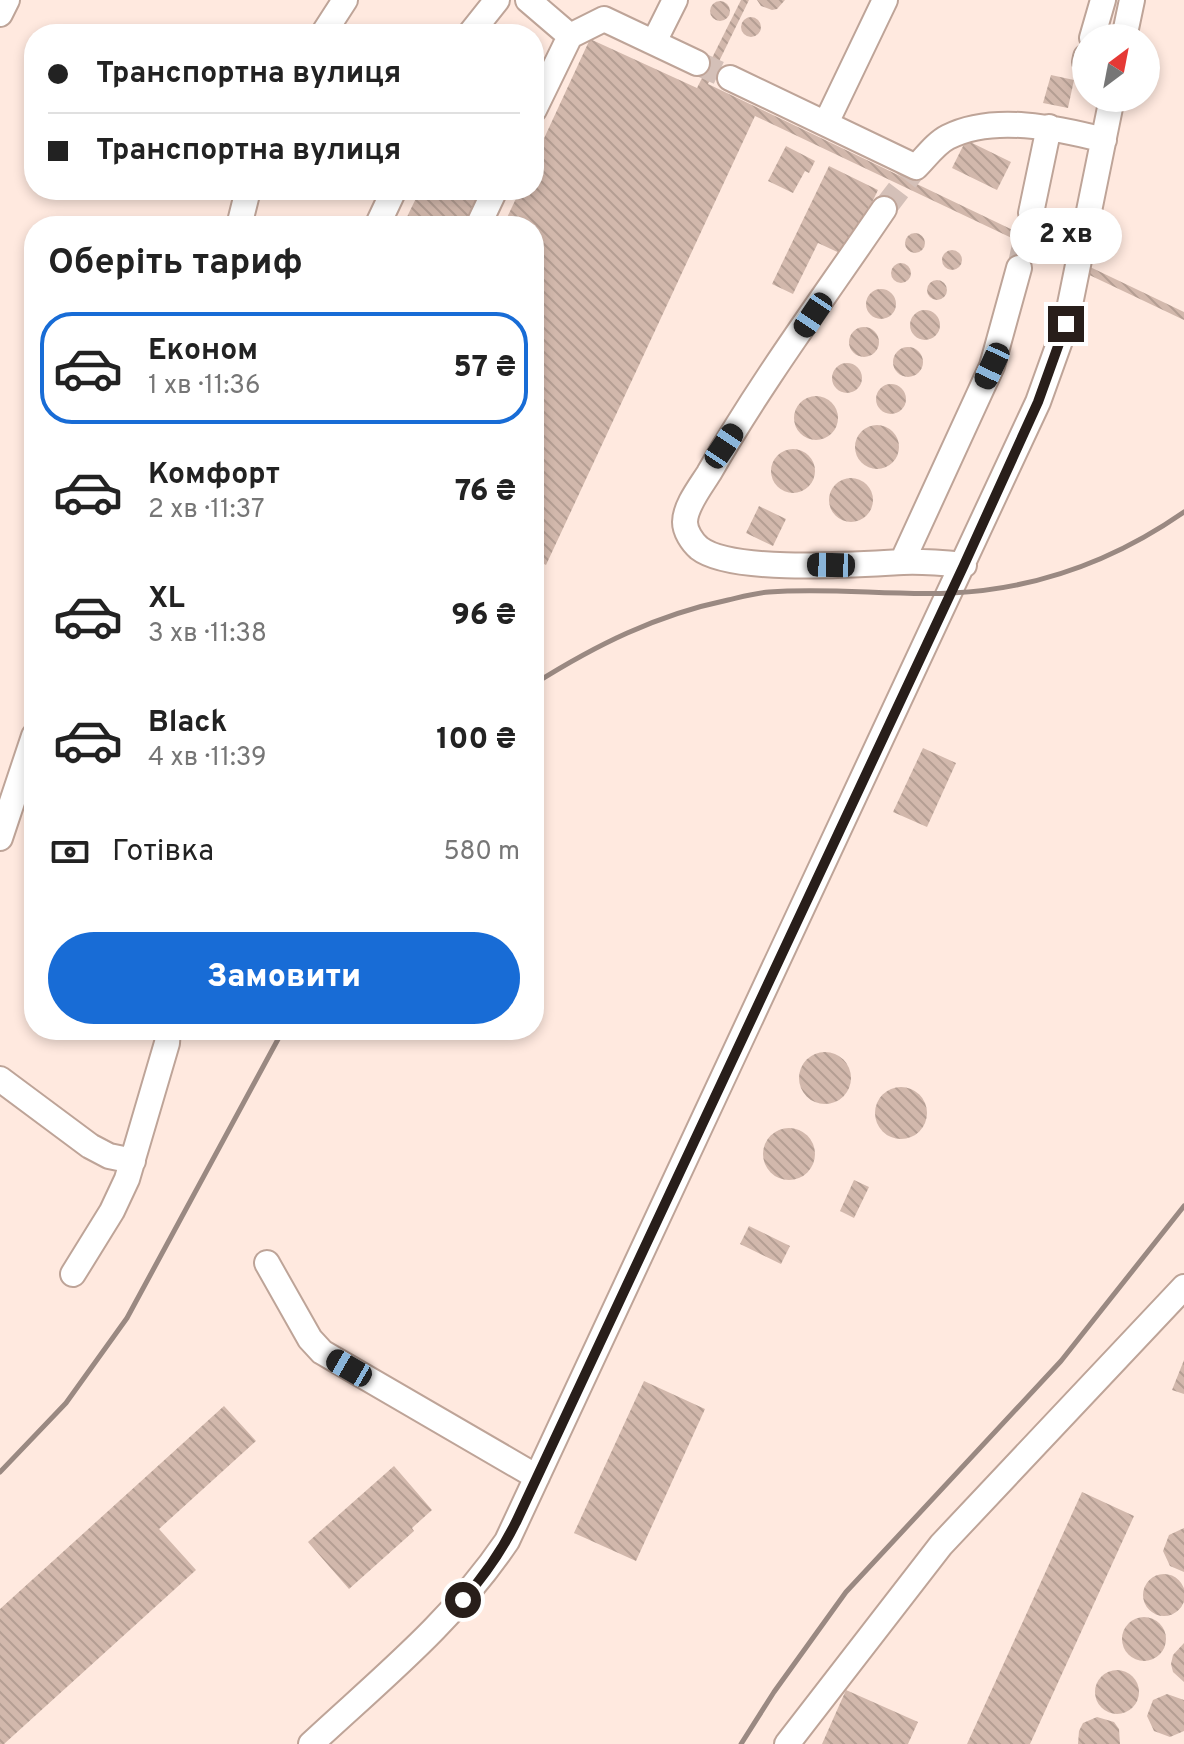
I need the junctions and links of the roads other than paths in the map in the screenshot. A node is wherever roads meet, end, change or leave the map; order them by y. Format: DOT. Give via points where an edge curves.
graph roads {
  1 [pos="7,0"];
  2 [pos="345,0"];
  3 [pos="497,0"];
  4 [pos="528,0"];
  5 [pos="675,0"];
  6 [pos="885,0"];
  7 [pos="1103,0"];
  8 [pos="1132,0"];
  9 [pos="0,14"];
  10 [pos="329,24"];
  11 [pos="478,24"];
  12 [pos="1096,24"];
  13 [pos="1127,24"];
  14 [pos="570,36"];
  15 [pos="654,42"];
  16 [pos="697,63"];
  17 [pos="730,78"];
  18 [pos="544,89"];
  19 [pos="1109,112"];
  20 [pos="826,123"];
  21 [pos="1049,127"];
  22 [pos="1104,140"];
  23 [pos="884,209"];
  24 [pos="1031,213"];
  25 [pos="1019,268"];
  26 [pos="902,562"];
  27 [pos="964,565"];
  28 [pos="24,766"];
  29 [pos="0,838"];
  30 [pos="167,1040"];
  31 [pos="2,1086"];
  32 [pos="133,1161"];
  33 [pos="267,1263"];
  34 [pos="73,1274"];
  35 [pos="1184,1287"];
  36 [pos="537,1477"];
  37 [pos="311,1744"];
  38 [pos="787,1744"];
  1 -- 9 [label="street"];
  2 -- 10 [label="street"];
  3 -- 11 [label="street"];
  4 -- 14 [label="street"];
  5 -- 15 [label="street"];
  6 -- 20 [label="street"];
  7 -- 12 [label="street"];
  8 -- 13 [label="street"];
  14 -- 15 [label="street" via="604,19"];
  14 -- 18 [label="street"];
  15 -- 16 [label="street"];
  17 -- 20 [label="street"];
  19 -- 22 [label="street"];
  20 -- 21 [label="street" via="916,167 947,138 969,130"];
  21 -- 22 [label="street"];
  21 -- 24 [label="street"];
  22 -- 27 [label="street" via="1057,354"];
  23 -- 26 [label="street" via="724,446 685,522 700,549 720,558 862,566"];
  25 -- 26 [label="street" via="992,366"];
  26 -- 27 [label="street"];
  27 -- 36 [label="street"];
  28 -- 29 [label="street"];
  30 -- 32 [label="street"];
  31 -- 32 [label="street" via="90,1146"];
  32 -- 34 [label="street" via="112,1211"];
  33 -- 36 [label="street" via="322,1352"];
  35 -- 38 [label="street" via="941,1545"];
  36 -- 37 [label="street" via="507,1541 480,1580 446,1620"];
}
